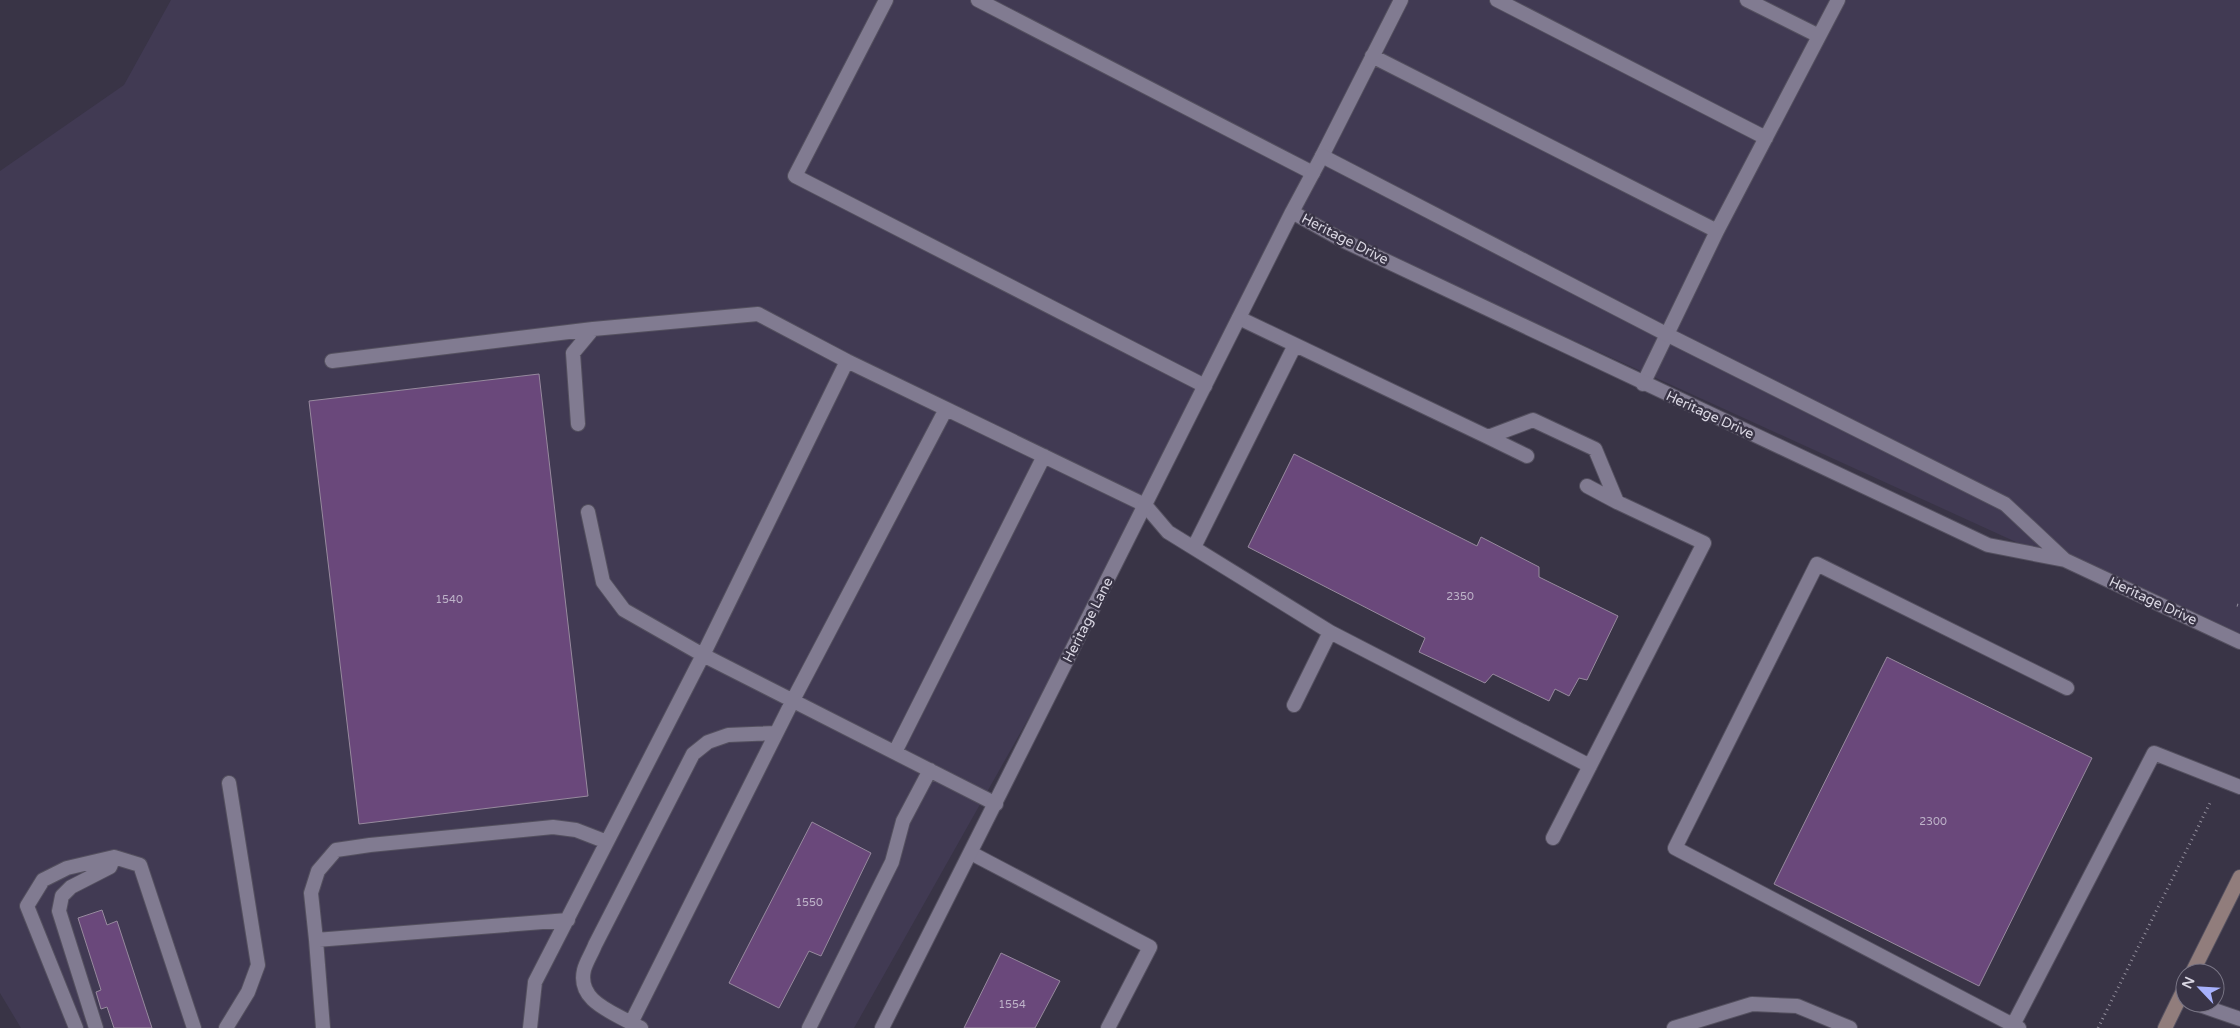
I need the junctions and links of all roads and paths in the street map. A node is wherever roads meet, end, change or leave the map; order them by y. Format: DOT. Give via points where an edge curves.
graph roads {
  1 [pos="886,0"];
  2 [pos="978,0"];
  3 [pos="1401,0"];
  4 [pos="1496,0"];
  5 [pos="1747,0"];
  6 [pos="1838,0"];
  7 [pos="1819,36"];
  8 [pos="1372,56"];
  9 [pos="1766,138"];
  10 [pos="1322,156"];
  11 [pos="1313,173"];
  12 [pos="1292,212"];
  13 [pos="1717,231"];
  14 [pos="1239,318"];
  15 [pos="594,329"];
  16 [pos="1668,335"];
  17 [pos="1296,344"];
  18 [pos="332,361"];
  19 [pos="847,361"];
  20 [pos="1643,384"];
  21 [pos="1205,386"];
  22 [pos="946,409"];
  23 [pos="578,424"];
  24 [pos="1488,436"];
  25 [pos="1044,456"];
  26 [pos="1527,456"];
  27 [pos="1587,486"];
  28 [pos="1618,502"];
  29 [pos="1145,505"];
  30 [pos="588,512"];
  31 [pos="1194,547"];
  32 [pos="2065,560"];
  33 [pos="1330,632"];
  34 [pos="2240,642"];
  35 [pos="703,655"];
  36 [pos="2066,688"];
  37 [pos="793,700"];
  38 [pos="1294,705"];
  39 [pos="776,733"];
  40 [pos="894,752"];
  41 [pos="1590,766"];
  42 [pos="930,770"];
  43 [pos="2223,781"];
  44 [pos="229,782"];
  45 [pos="2240,787"];
  46 [pos="996,804"];
  47 [pos="1554,838"];
  48 [pos="607,842"];
  49 [pos="971,853"];
  50 [pos="114,857"];
  51 [pos="2240,877"];
  52 [pos="568,920"];
  53 [pos="316,940"];
  54 [pos="2197,963"];
  55 [pos="2175,1010"];
  56 [pos="2223,1013"];
  57 [pos="2240,1019"];
  58 [pos="636,1026"];
  59 [pos="2016,1026"];
  60 [pos="76,1028"];
  61 [pos="96,1028"];
  62 [pos="194,1028"];
  63 [pos="226,1028"];
  64 [pos="323,1028"];
  65 [pos="530,1028"];
  66 [pos="809,1028"];
  67 [pos="882,1028"];
  68 [pos="1108,1028"];
  69 [pos="1674,1028"];
  70 [pos="1850,1028"];
  71 [pos="2098,1028"];
  72 [pos="2165,1028"];
  1 -- 21 [label="street" via="795,176"];
  2 -- 11 [label="street"];
  3 -- 8 [label="street"];
  4 -- 9 [label="street"];
  5 -- 7 [label="street"];
  6 -- 7 [label="street"];
  7 -- 9 [label="street"];
  8 -- 10 [label="street"];
  8 -- 13 [label="street"];
  9 -- 13 [label="street"];
  10 -- 11 [label="street, Heritage Drive"];
  10 -- 16 [label="street, Heritage Drive"];
  11 -- 12 [label="street, Heritage Drive"];
  12 -- 14 [label="street, Heritage Lane"];
  12 -- 20 [label="street, Heritage Drive" via="1342,240"];
  13 -- 16 [label="street"];
  14 -- 17 [label="street"];
  14 -- 21 [label="street, Heritage Lane"];
  15 -- 18 [label="street"];
  15 -- 19 [label="street" via="758,314"];
  15 -- 23 [label="street" via="573,353"];
  16 -- 20 [label="street"];
  16 -- 32 [label="street, Heritage Drive" via="2005,504"];
  17 -- 24 [label="street"];
  17 -- 31 [label="street"];
  19 -- 22 [label="street"];
  19 -- 35 [label="street"];
  20 -- 32 [label="street, Heritage Drive" via="1988,546"];
  21 -- 29 [label="street, Heritage Lane"];
  22 -- 25 [label="street"];
  22 -- 37 [label="street"];
  24 -- 26 [label="street"];
  24 -- 28 [label="street" via="1533,420 1595,449"];
  25 -- 29 [label="street"];
  25 -- 40 [label="street"];
  27 -- 28 [label="street"];
  28 -- 41 [label="street" via="1704,542"];
  29 -- 31 [label="street" via="1168,532"];
  29 -- 46 [label="street, Heritage Lane"];
  30 -- 35 [label="street" via="603,582 624,610"];
  31 -- 33 [label="street"];
  32 -- 34 [label="street, Heritage Drive"];
  33 -- 38 [label="street"];
  33 -- 41 [label="street"];
  35 -- 37 [label="street"];
  35 -- 48 [label="street"];
  36 -- 59 [label="street" via="1817,564 1675,848"];
  37 -- 39 [label="street"];
  37 -- 40 [label="street"];
  39 -- 58 [label="street"];
  39 -- 58 [label="street" via="728,736 708,742 693,754 595,945 584,970 584,986 591,1000"];
  40 -- 42 [label="street"];
  41 -- 47 [label="street"];
  42 -- 46 [label="street"];
  42 -- 66 [label="street" via="903,820 892,862"];
  43 -- 45 [label="street"];
  43 -- 59 [label="street" via="2154,753"];
  43 -- 71 [label="path"];
  44 -- 63 [label="street" via="258,965 248,992"];
  46 -- 49 [label="street, Heritage Lane"];
  48 -- 52 [label="street"];
  48 -- 53 [label="street" via="576,830 553,827 336,850 318,871 311,894"];
  49 -- 67 [label="street, Heritage Lane"];
  49 -- 68 [label="street" via="1150,947"];
  50 -- 60 [label="street" via="67,868 43,880 27,906"];
  50 -- 61 [label="street" via="110,867 71,887 62,896 59,911"];
  50 -- 62 [label="street" via="140,865"];
  51 -- 54 [label="main road"];
  52 -- 53 [label="street"];
  52 -- 65 [label="street" via="535,982"];
  53 -- 64 [label="street"];
  55 -- 72 [label="main road"];
  56 -- 57 [label="street"];
  69 -- 70 [label="street" via="1752,1004 1797,1006"];
}
